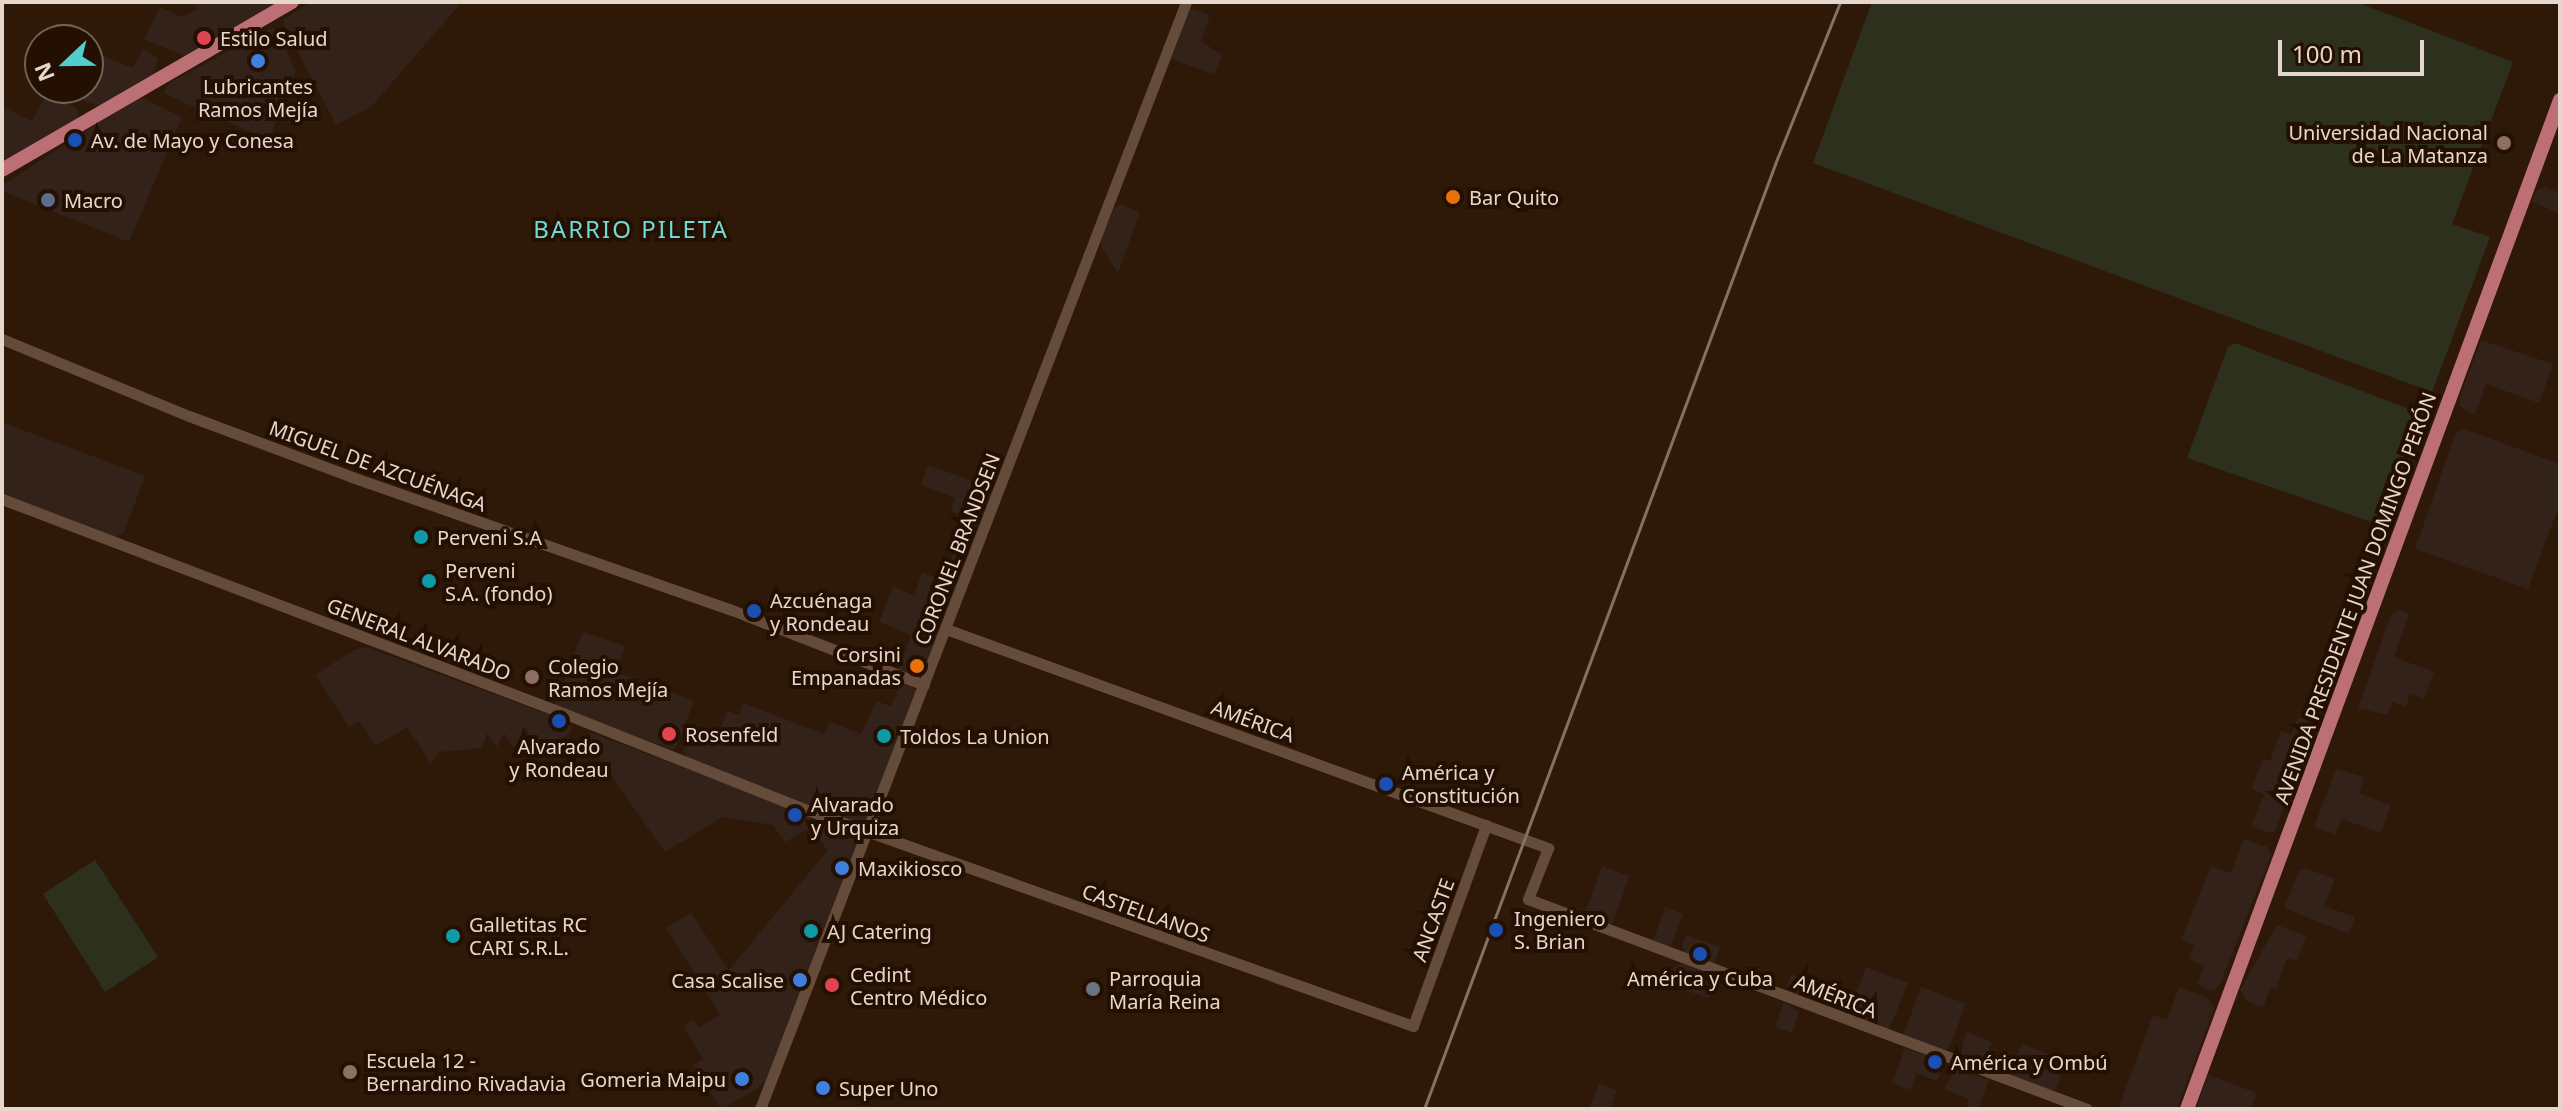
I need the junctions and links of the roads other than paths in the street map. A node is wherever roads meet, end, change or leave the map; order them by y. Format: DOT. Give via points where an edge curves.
graph roads {
  1 [pos="292,2"];
  2 [pos="1186,2"];
  3 [pos="2560,100"];
  4 [pos="2,170"];
  5 [pos="2,339"];
  6 [pos="2,499"];
  7 [pos="946,629"];
  8 [pos="924,685"];
  9 [pos="1486,825"];
  10 [pos="867,832"];
  11 [pos="1413,1026"];
  12 [pos="760,1109"];
  13 [pos="2087,1109"];
  14 [pos="2187,1109"];
  1 -- 4 [label="main road"];
  2 -- 7 [label="street, CORONEL BRANDSEN"];
  3 -- 14 [label="main road, AVENIDA PRESIDENTE JUAN DOMINGO PERÓN"];
  5 -- 8 [label="street, MIGUEL DE AZCUÉNAGA" via="293,455 732,610"];
  6 -- 10 [label="street, GENERAL ALVARADO"];
  7 -- 8 [label="street, CORONEL BRANDSEN"];
  7 -- 9 [label="street, AMÉRICA"];
  8 -- 10 [label="street, CORONEL BRANDSEN"];
  9 -- 11 [label="street, ANCASTE"];
  9 -- 13 [label="street, AMÉRICA" via="1548,848 1528,899"];
  10 -- 11 [label="street, CASTELLANOS"];
  10 -- 12 [label="street, CORONEL BRANDSEN"];
}
